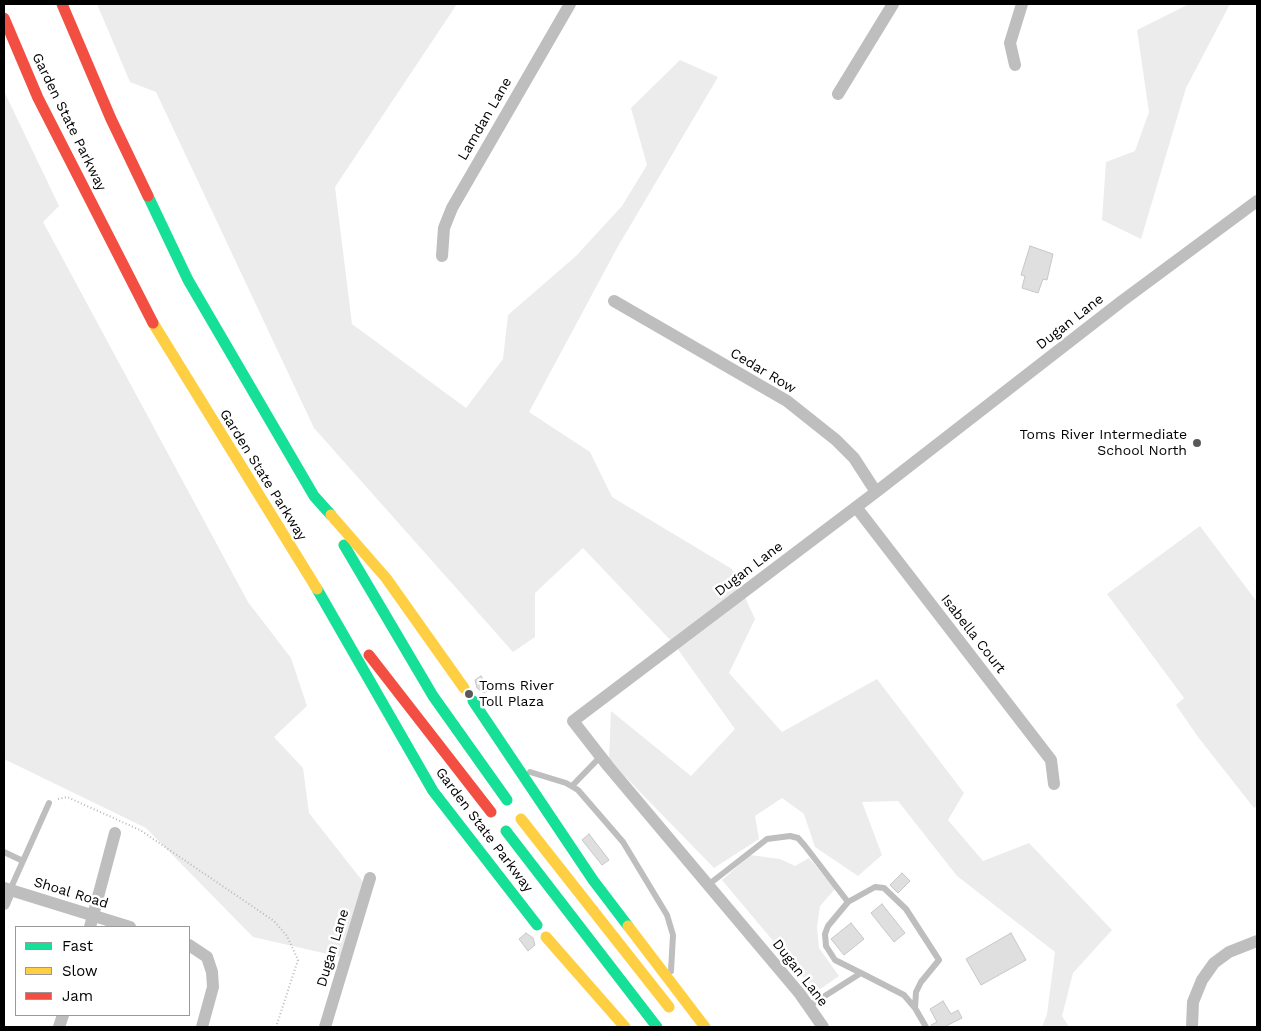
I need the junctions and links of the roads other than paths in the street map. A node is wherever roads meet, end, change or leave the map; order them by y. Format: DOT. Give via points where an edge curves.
graph roads {
  1 [pos="62,4"];
  2 [pos="570,4"];
  3 [pos="893,4"];
  4 [pos="1022,4"];
  5 [pos="4,18"];
  6 [pos="1015,65"];
  7 [pos="838,94"];
  8 [pos="1257,201"];
  9 [pos="442,256"];
  10 [pos="614,301"];
  11 [pos="876,492"];
  12 [pos="314,496"];
  13 [pos="856,508"];
  14 [pos="321,595"];
  15 [pos="464,688"];
  16 [pos="473,701"];
  17 [pos="600,756"];
  18 [pos="517,768"];
  19 [pos="1054,784"];
  20 [pos="572,786"];
  21 [pos="507,800"];
  22 [pos="49,803"];
  23 [pos="491,812"];
  24 [pos="521,819"];
  25 [pos="506,831"];
  26 [pos="115,833"];
  27 [pos="4,852"];
  28 [pos="23,861"];
  29 [pos="370,878"];
  30 [pos="708,885"];
  31 [pos="7,889"];
  32 [pos="848,902"];
  33 [pos="4,904"];
  34 [pos="94,915"];
  35 [pos="537,925"];
  36 [pos="90,926"];
  37 [pos="127,926"];
  38 [pos="546,937"];
  39 [pos="1257,940"];
  40 [pos="190,945"];
  41 [pos="861,973"];
  42 [pos="670,982"];
  43 [pos="809,1006"];
  44 [pos="916,1008"];
  45 [pos="676,1016"];
  46 [pos="202,1027"];
  47 [pos="325,1027"];
  48 [pos="625,1027"];
  49 [pos="658,1027"];
  50 [pos="705,1027"];
  51 [pos="823,1027"];
  52 [pos="926,1027"];
  53 [pos="1192,1027"];
  1 -- 12 [label="highway" via="111,119 188,280"];
  2 -- 9 [label="street, Lamdan Lane" via="452,208 444,228"];
  3 -- 7 [label="street"];
  4 -- 6 [label="street" via="1010,43"];
  5 -- 14 [label="highway, Garden State Parkway" via="38,98 160,337"];
  8 -- 11 [label="street, Dugan Lane" via="1122,300"];
  10 -- 11 [label="street, Cedar Row" via="786,401 854,458"];
  11 -- 13 [label="street, Dugan Lane"];
  12 -- 15 [label="highway" via="386,578"];
  12 -- 21 [label="highway" via="433,696"];
  13 -- 17 [label="street, Dugan Lane" via="573,721"];
  13 -- 19 [label="street, Isabella Court" via="1051,760"];
  14 -- 23 [label="highway"];
  14 -- 35 [label="highway, Garden State Parkway" via="433,792"];
  16 -- 18 [label="highway"];
  17 -- 20 [label="lane"];
  17 -- 30 [label="street, Dugan Lane"];
  18 -- 20 [label="lane"];
  18 -- 42 [label="highway" via="593,880"];
  20 -- 42 [label="lane" via="589,800 623,842 667,915 673,936"];
  22 -- 28 [label="lane"];
  24 -- 45 [label="highway"];
  25 -- 49 [label="highway"];
  26 -- 34 [label="street"];
  27 -- 28 [label="lane"];
  28 -- 31 [label="lane"];
  29 -- 47 [label="street, Dugan Lane"];
  30 -- 32 [label="lane" via="767,839 790,836 798,838"];
  30 -- 43 [label="street, Dugan Lane"];
  31 -- 33 [label="street"];
  31 -- 34 [label="street, Shoal Road"];
  32 -- 41 [label="lane" via="828,926 826,946 835,960"];
  32 -- 44 [label="lane" via="874,887 884,888 906,909 931,946 939,960 916,992"];
  34 -- 36 [label="street"];
  34 -- 37 [label="street, Shoal Road"];
  38 -- 48 [label="highway"];
  39 -- 53 [label="street" via="1229,952 1214,963 1202,980 1193,1002"];
  40 -- 46 [label="street" via="207,957 212,972 212,987"];
  41 -- 43 [label="lane"];
  41 -- 44 [label="lane" via="904,995"];
  42 -- 50 [label="highway"];
  43 -- 51 [label="street, Dugan Lane"];
  44 -- 52 [label="lane"];
}
